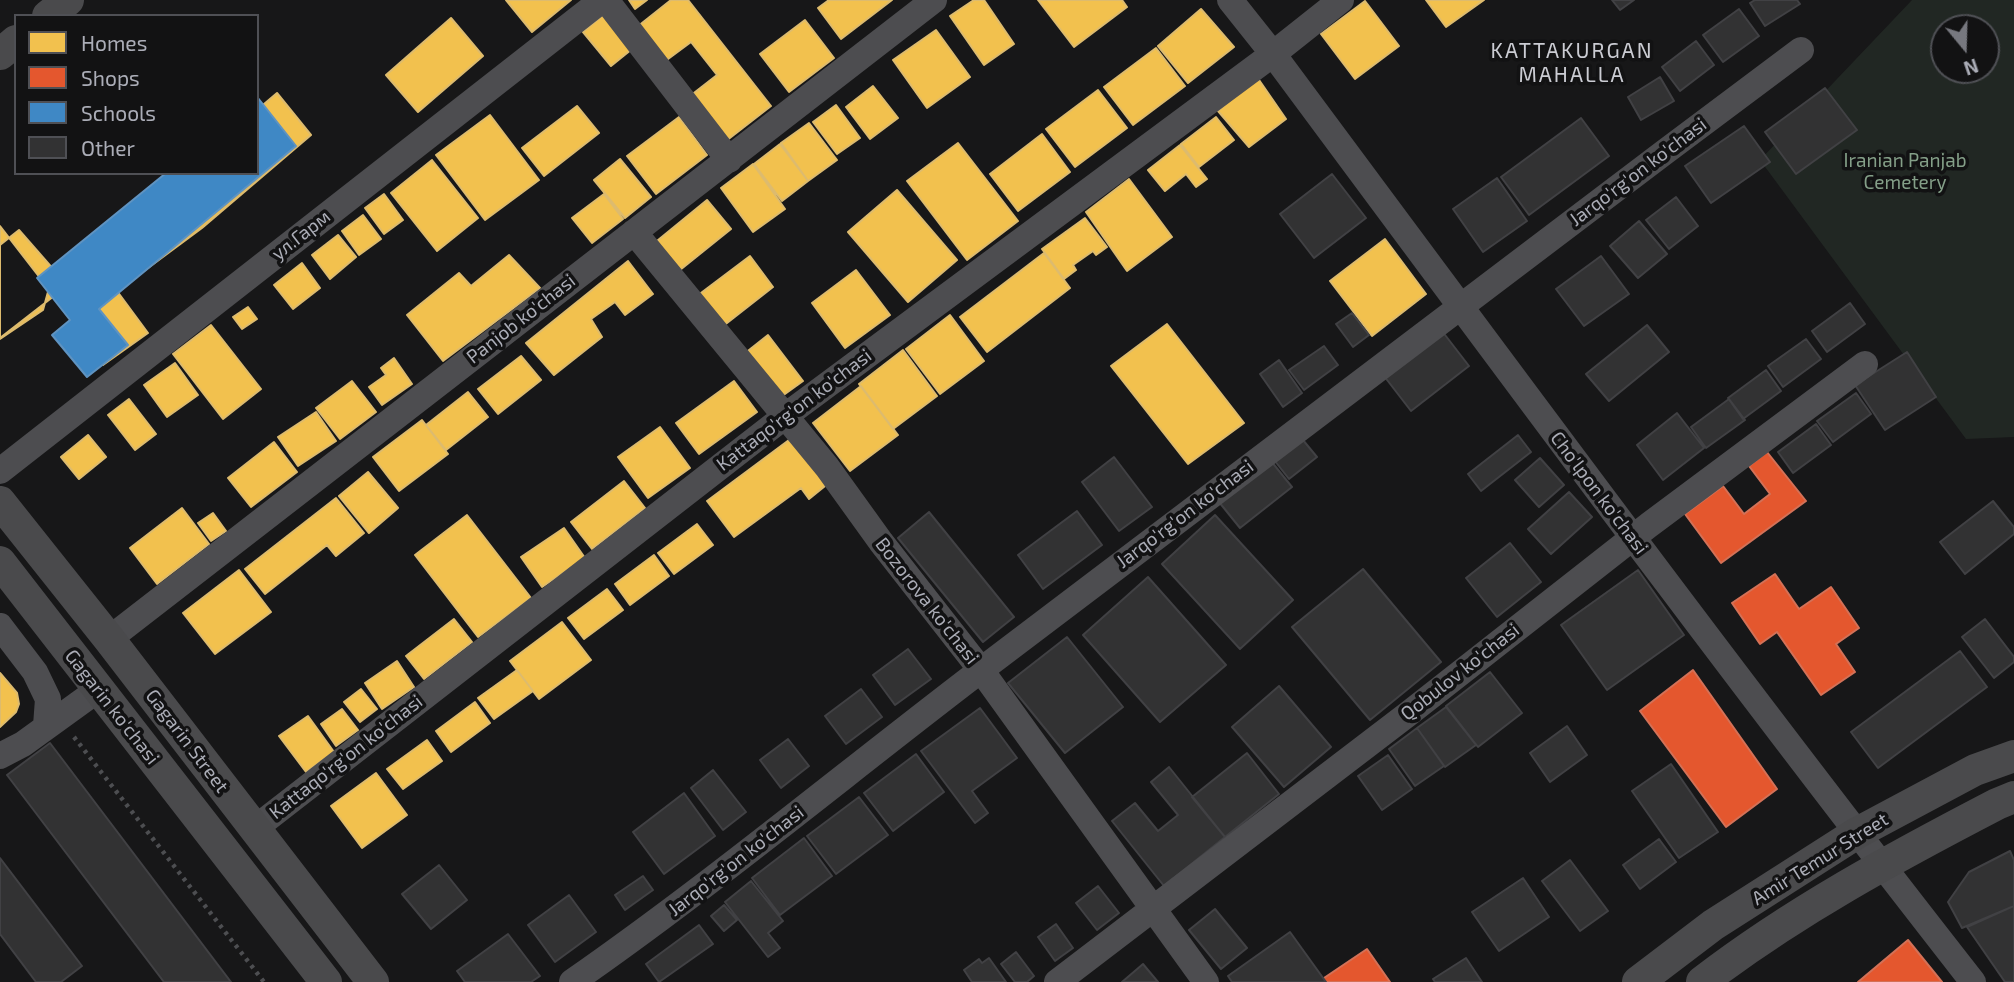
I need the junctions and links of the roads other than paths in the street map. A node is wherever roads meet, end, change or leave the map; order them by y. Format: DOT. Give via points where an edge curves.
graph roads {
  1 [pos="68,0"];
  2 [pos="604,0"];
  3 [pos="934,0"];
  4 [pos="1230,0"];
  5 [pos="1341,0"];
  6 [pos="50,14"];
  7 [pos="14,43"];
  8 [pos="1801,50"];
  9 [pos="0,54"];
  10 [pos="1273,54"];
  11 [pos="729,160"];
  12 [pos="634,232"];
  13 [pos="1459,305"];
  14 [pos="1865,364"];
  15 [pos="784,417"];
  16 [pos="0,471"];
  17 [pos="0,502"];
  18 [pos="1632,538"];
  19 [pos="0,562"];
  20 [pos="0,626"];
  21 [pos="109,639"];
  22 [pos="981,670"];
  23 [pos="99,689"];
  24 [pos="52,721"];
  25 [pos="0,756"];
  26 [pos="2014,756"];
  27 [pos="2014,797"];
  28 [pos="254,829"];
  29 [pos="1857,833"];
  30 [pos="1881,865"];
  31 [pos="1154,907"];
  32 [pos="315,978"];
  33 [pos="373,982"];
  34 [pos="572,982"];
  35 [pos="1057,982"];
  36 [pos="1206,982"];
  37 [pos="1638,982"];
  38 [pos="1702,982"];
  39 [pos="1973,982"];
  1 -- 6 [label="main road"];
  2 -- 11 [label="street"];
  2 -- 16 [label="street, ул.Гарм"];
  3 -- 11 [label="street, Panjob ko'chasi"];
  4 -- 10 [label="street, Cho'lpon ko'chasi"];
  5 -- 10 [label="street, Kattaqo'rg'on ko'chasi"];
  7 -- 9 [label="main road"];
  8 -- 13 [label="street, Jarqo'rg'on ko'chasi"];
  10 -- 13 [label="street, Cho'lpon ko'chasi"];
  10 -- 15 [label="street, Kattaqo'rg'on ko'chasi"];
  11 -- 12 [label="street, Panjob ko'chasi"];
  12 -- 15 [label="street, Bozorova ko'chasi"];
  12 -- 21 [label="street, Panjob ko'chasi"];
  13 -- 18 [label="street, Cho'lpon ko'chasi"];
  13 -- 22 [label="street, Jarqo'rg'on ko'chasi"];
  14 -- 18 [label="street, Qobulov ko'chasi"];
  15 -- 22 [label="street, Bozorova ko'chasi"];
  15 -- 28 [label="street, Kattaqo'rg'on ko'chasi"];
  17 -- 21 [label="main road, Gagarin Street"];
  18 -- 29 [label="street, Cho'lpon ko'chasi"];
  18 -- 31 [label="street, Qobulov ko'chasi"];
  19 -- 23 [label="main road, Gagarin ko'chasi"];
  20 -- 24 [label="street" via="35,672"];
  21 -- 28 [label="main road, Gagarin Street"];
  22 -- 31 [label="street, Bozorova ko'chasi"];
  22 -- 34 [label="street, Jarqo'rg'on ko'chasi" via="653,926"];
  23 -- 24 [label="street"];
  23 -- 32 [label="main road, Gagarin ko'chasi"];
  24 -- 25 [label="street"];
  26 -- 29 [label="main road, Amir Temur Street" via="1975,770"];
  27 -- 30 [label="main road, Amir Temur Street"];
  28 -- 33 [label="main road, Gagarin Street"];
  29 -- 30 [label="street, Cho'lpon ko'chasi"];
  29 -- 37 [label="main road, Amir Temur Street" via="1713,925"];
  30 -- 38 [label="main road, Amir Temur Street"];
  30 -- 39 [label="street, Cho'lpon ko'chasi"];
  31 -- 35 [label="street, Qobulov ko'chasi"];
  31 -- 36 [label="street, Bozorova ko'chasi"];
}
